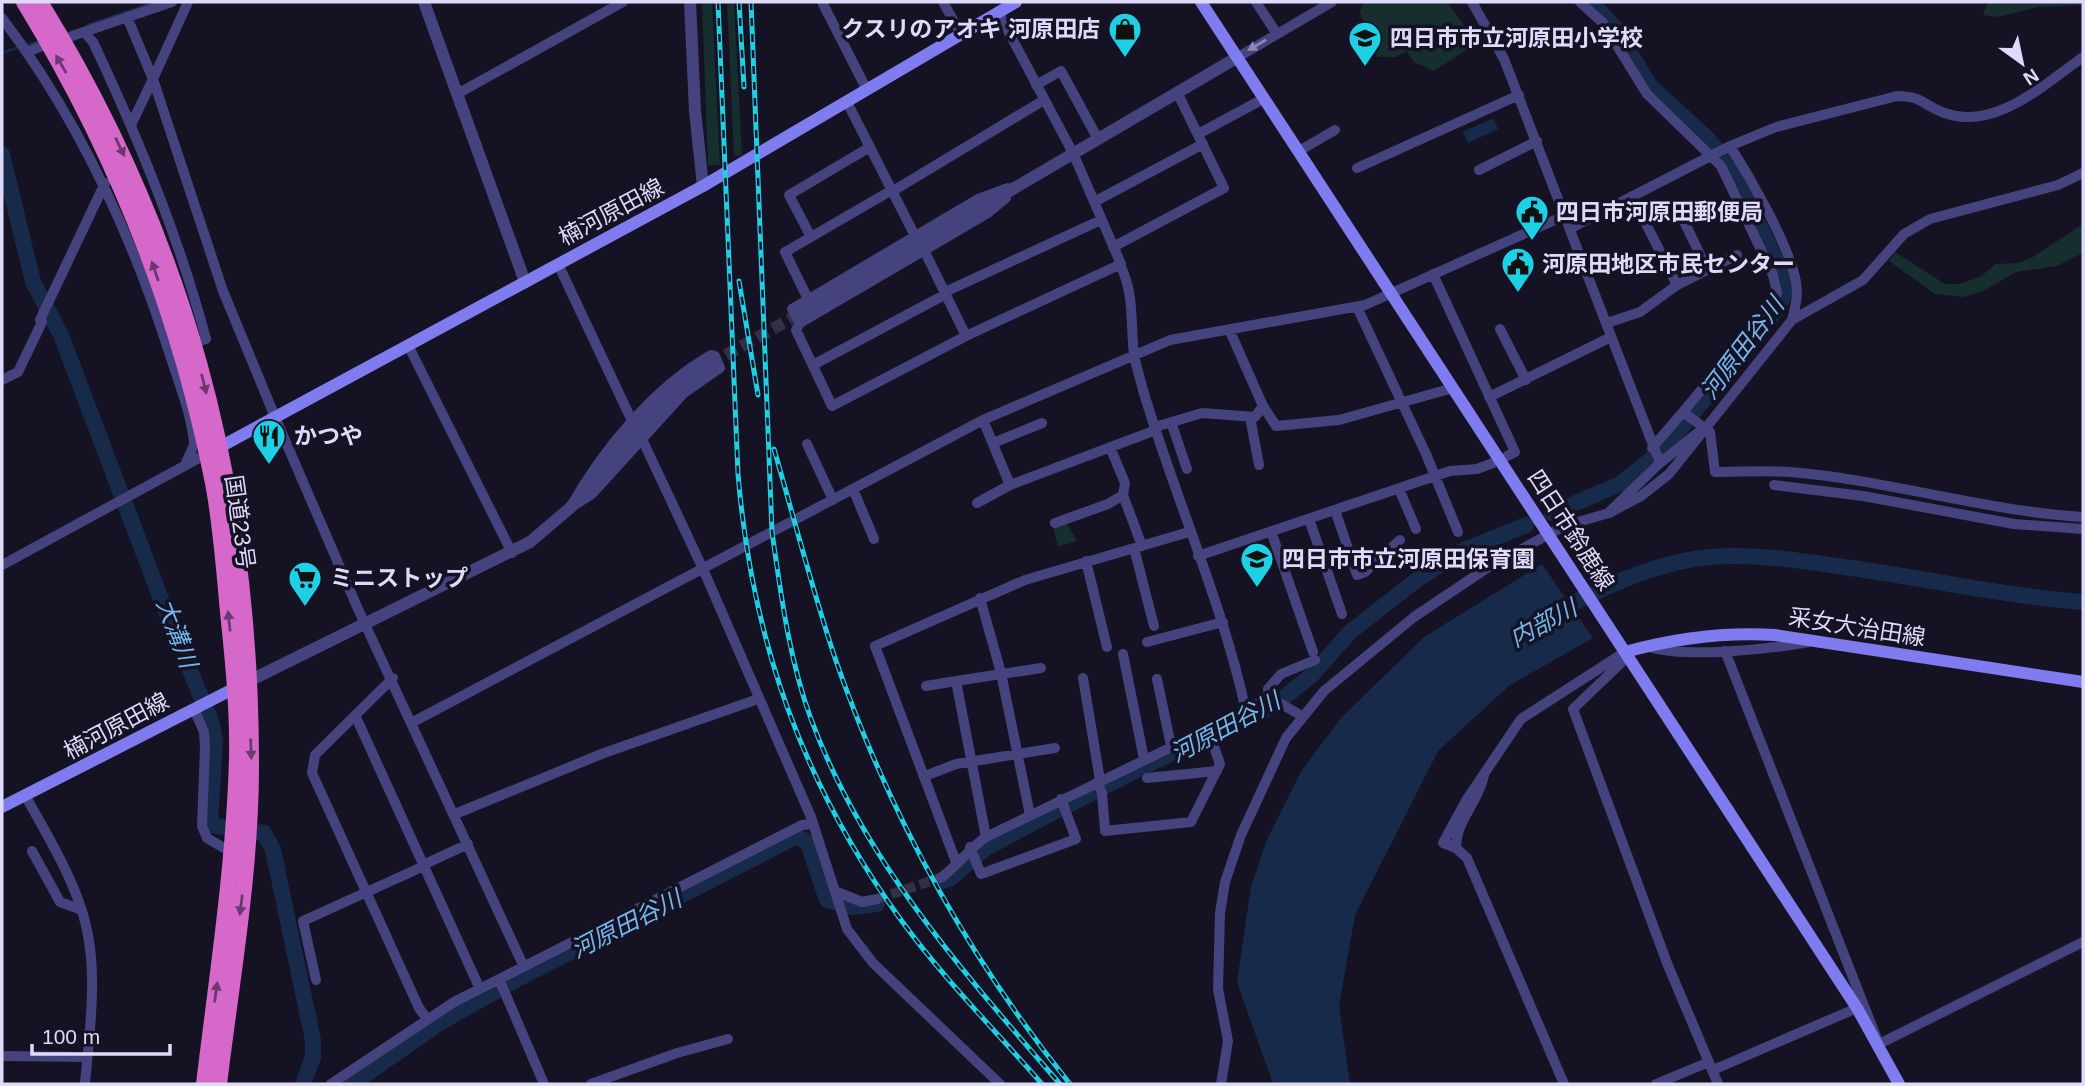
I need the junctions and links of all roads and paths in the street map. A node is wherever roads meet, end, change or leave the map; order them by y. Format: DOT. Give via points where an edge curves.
graph roads {
  1 [pos="24,2"];
  2 [pos="40,2"];
  3 [pos="172,2"];
  4 [pos="188,2"];
  5 [pos="424,2"];
  6 [pos="623,2"];
  7 [pos="690,2"];
  8 [pos="822,2"];
  9 [pos="943,2"];
  10 [pos="1016,2"];
  11 [pos="1201,2"];
  12 [pos="1256,2"];
  13 [pos="1332,2"];
  14 [pos="1472,2"];
  15 [pos="1580,2"];
  16 [pos="999,12"];
  17 [pos="127,17"];
  18 [pos="2,18"];
  19 [pos="83,32"];
  20 [pos="961,34"];
  21 [pos="1277,34"];
  22 [pos="72,36"];
  23 [pos="43,47"];
  24 [pos="24,48"];
  25 [pos="1238,57"];
  26 [pos="2083,57"];
  27 [pos="153,79"];
  28 [pos="1036,85"];
  29 [pos="867,90"];
  30 [pos="1178,92"];
  31 [pos="457,94"];
  32 [pos="1519,95"];
  33 [pos="1265,98"];
  34 [pos="1044,100"];
  35 [pos="847,102"];
  36 [pos="131,125"];
  37 [pos="1335,130"];
  38 [pos="1198,134"];
  39 [pos="1098,139"];
  40 [pos="1537,141"];
  41 [pos="1203,144"];
  42 [pos="870,147"];
  43 [pos="1299,151"];
  44 [pos="1721,152"];
  45 [pos="1073,153"];
  46 [pos="1357,168"];
  47 [pos="1479,170"];
  48 [pos="2083,173"];
  49 [pos="105,183"];
  50 [pos="1023,184"];
  51 [pos="703,186"];
  52 [pos="892,191"];
  53 [pos="1632,196"];
  54 [pos="1094,202"];
  55 [pos="1681,213"];
  56 [pos="1566,215"];
  57 [pos="1101,220"];
  58 [pos="1571,228"];
  59 [pos="915,236"];
  60 [pos="811,237"];
  61 [pos="1113,247"];
  62 [pos="924,250"];
  63 [pos="1737,255"];
  64 [pos="558,264"];
  65 [pos="1120,265"];
  66 [pos="1707,269"];
  67 [pos="1433,275"];
  68 [pos="525,282"];
  69 [pos="1677,285"];
  70 [pos="945,293"];
  71 [pos="1391,293"];
  72 [pos="808,299"];
  73 [pos="1357,307"];
  74 [pos="801,317"];
  75 [pos="1792,320"];
  76 [pos="1606,323"];
  77 [pos="1229,329"];
  78 [pos="1500,329"];
  79 [pos="966,336"];
  80 [pos="1611,337"];
  81 [pos="193,344"];
  82 [pos="408,345"];
  83 [pos="1134,354"];
  84 [pos="710,364"];
  85 [pos="813,365"];
  86 [pos="2,380"];
  87 [pos="1526,380"];
  88 [pos="1453,388"];
  89 [pos="1489,397"];
  90 [pos="1403,404"];
  91 [pos="1264,406"];
  92 [pos="1250,416"];
  93 [pos="1687,416"];
  94 [pos="275,417"];
  95 [pos="983,420"];
  96 [pos="1171,422"];
  97 [pos="633,423"];
  98 [pos="1042,423"];
  99 [pos="1155,429"];
  100 [pos="1704,429"];
  101 [pos="642,439"];
  102 [pos="993,443"];
  103 [pos="807,444"];
  104 [pos="1110,447"];
  105 [pos="1653,449"];
  106 [pos="213,451"];
  107 [pos="1507,456"];
  108 [pos="1659,462"];
  109 [pos="1493,463"];
  110 [pos="1259,465"];
  111 [pos="184,466"];
  112 [pos="1187,469"];
  113 [pos="1436,477"];
  114 [pos="1010,485"];
  115 [pos="1774,485"];
  116 [pos="853,489"];
  117 [pos="1399,489"];
  118 [pos="1123,495"];
  119 [pos="833,500"];
  120 [pos="977,503"];
  121 [pos="570,508"];
  122 [pos="1335,510"];
  123 [pos="1609,513"];
  124 [pos="2083,517"];
  125 [pos="1309,519"];
  126 [pos="1055,523"];
  127 [pos="1416,529"];
  128 [pos="2083,529"];
  129 [pos="1271,531"];
  130 [pos="1189,532"];
  131 [pos="1458,532"];
  132 [pos="1550,538"];
  133 [pos="874,539"];
  134 [pos="1400,540"];
  135 [pos="1138,547"];
  136 [pos="512,553"];
  137 [pos="1198,556"];
  138 [pos="1086,561"];
  139 [pos="2,565"];
  140 [pos="703,569"];
  141 [pos="981,598"];
  142 [pos="1342,614"];
  143 [pos="1223,622"];
  144 [pos="366,624"];
  145 [pos="1154,626"];
  146 [pos="1816,641"];
  147 [pos="1147,642"];
  148 [pos="1647,646"];
  149 [pos="1107,647"];
  150 [pos="1725,650"];
  151 [pos="1625,652"];
  152 [pos="1123,654"];
  153 [pos="1041,668"];
  154 [pos="1001,673"];
  155 [pos="393,678"];
  156 [pos="1083,678"];
  157 [pos="1157,680"];
  158 [pos="956,681"];
  159 [pos="2083,682"];
  160 [pos="242,685"];
  161 [pos="926,686"];
  162 [pos="758,699"];
  163 [pos="1277,701"];
  164 [pos="195,708"];
  165 [pos="1246,711"];
  166 [pos="355,715"];
  167 [pos="1302,716"];
  168 [pos="413,722"];
  169 [pos="1208,731"];
  170 [pos="1171,746"];
  171 [pos="1055,748"];
  172 [pos="1017,753"];
  173 [pos="1144,759"];
  174 [pos="971,761"];
  175 [pos="1217,771"];
  176 [pos="925,776"];
  177 [pos="1147,778"];
  178 [pos="1099,785"];
  179 [pos="26,797"];
  180 [pos="1063,804"];
  181 [pos="2,807"];
  182 [pos="455,814"];
  183 [pos="1030,815"];
  184 [pos="812,824"];
  185 [pos="986,837"];
  186 [pos="235,842"];
  187 [pos="468,844"];
  188 [pos="32,851"];
  189 [pos="973,853"];
  190 [pos="956,862"];
  191 [pos="423,865"];
  192 [pos="940,878"];
  193 [pos="365,891"];
  194 [pos="837,899"];
  195 [pos="877,899"];
  196 [pos="82,910"];
  197 [pos="2083,942"];
  198 [pos="524,967"];
  199 [pos="316,980"];
  200 [pos="501,985"];
  201 [pos="480,989"];
  202 [pos="1857,1008"];
  203 [pos="427,1019"];
  204 [pos="728,1039"];
  205 [pos="1879,1044"];
  206 [pos="2,1056"];
  207 [pos="87,1057"];
  208 [pos="1711,1066"];
  209 [pos="85,1084"];
  210 [pos="204,1084"];
  211 [pos="219,1084"];
  212 [pos="331,1084"];
  213 [pos="544,1084"];
  214 [pos="591,1084"];
  215 [pos="1000,1084"];
  216 [pos="1221,1084"];
  217 [pos="1564,1084"];
  218 [pos="1656,1084"];
  219 [pos="1718,1084"];
  220 [pos="1899,1084"];
  106 -- 1 [label="highway, 国道23号, one-way" via="138,223 87,113"];
  2 -- 81 [label="highway, 国道23号, one-way" via="135,179 163,247"];
  3 -- 17 [label="street"];
  4 -- 27 [label="street"];
  5 -- 31 [label="street"];
  6 -- 31 [label="street"];
  7 -- 51 [label="street"];
  8 -- 29 [label="street"];
  9 -- 20 [label="street"];
  10 -- 16 [label="main road, 楠河原田線"];
  11 -- 25 [label="main road, 四日市鈴鹿線"];
  12 -- 21 [label="street"];
  13 -- 21 [label="street"];
  14 -- 32 [label="street" via="1498,44"];
  15 -- 44 [label="street" via="1603,23 1647,94"];
  16 -- 20 [label="main road, 楠河原田線"];
  16 -- 28 [label="street"];
  17 -- 19 [label="street"];
  17 -- 27 [label="street"];
  18 -- 24 [label="street"];
  19 -- 22 [label="street"];
  19 -- 36 [label="street" via="93,41"];
  20 -- 29 [label="main road, 楠河原田線"];
  21 -- 25 [label="street, one-way"];
  23 -- 24 [label="street"];
  24 -- 49 [label="street"];
  25 -- 30 [label="street"];
  25 -- 33 [label="main road, 四日市鈴鹿線"];
  26 -- 44 [label="street" via="2028,98 1987,114 1941,112 1916,96 1897,96 1776,127"];
  27 -- 36 [label="street"];
  27 -- 94 [label="street" via="223,291"];
  28 -- 34 [label="street"];
  28 -- 39 [label="street" via="1061,71"];
  29 -- 35 [label="main road, 楠河原田線"];
  30 -- 38 [label="street"];
  30 -- 39 [label="street"];
  31 -- 68 [label="street"];
  32 -- 40 [label="street"];
  32 -- 46 [label="street"];
  33 -- 38 [label="street"];
  33 -- 43 [label="main road, 四日市鈴鹿線"];
  34 -- 45 [label="street"];
  34 -- 52 [label="street"];
  35 -- 42 [label="street"];
  35 -- 51 [label="main road, 楠河原田線"];
  36 -- 81 [label="street" via="206,339"];
  37 -- 43 [label="street"];
  38 -- 41 [label="street"];
  39 -- 45 [label="street"];
  40 -- 47 [label="street"];
  40 -- 56 [label="street"];
  41 -- 54 [label="street"];
  41 -- 61 [label="street" via="1224,188"];
  42 -- 52 [label="street"];
  42 -- 60 [label="street" via="789,195"];
  43 -- 71 [label="main road, 四日市鈴鹿線"];
  44 -- 53 [label="street"];
  44 -- 75 [label="street" via="1749,176 1795,277 1798,300"];
  44 -- 93 [label="street" via="1777,293"];
  45 -- 50 [label="street"];
  45 -- 54 [label="street"];
  48 -- 75 [label="street" via="2058,185 1930,219 1904,234 1863,280"];
  49 -- 86 [label="street" via="18,372"];
  49 -- 111 [label="street" via="174,369 194,443"];
  50 -- 59 [label="street" via="978,199"];
  50 -- 62 [label="street" via="988,213"];
  50 -- 74 [label="street"];
  51 -- 64 [label="main road, 楠河原田線"];
  52 -- 59 [label="street"];
  52 -- 60 [label="street"];
  53 -- 58 [label="street"];
  53 -- 69 [label="street"];
  54 -- 57 [label="street"];
  55 -- 66 [label="street"];
  56 -- 58 [label="street"];
  56 -- 67 [label="street"];
  57 -- 61 [label="street"];
  57 -- 70 [label="street"];
  58 -- 76 [label="street"];
  59 -- 72 [label="street"];
  60 -- 72 [label="street" via="785,252"];
  61 -- 65 [label="street"];
  62 -- 70 [label="street"];
  62 -- 74 [label="street"];
  63 -- 66 [label="street"];
  64 -- 68 [label="main road, 楠河原田線"];
  64 -- 97 [label="street"];
  65 -- 79 [label="street"];
  65 -- 83 [label="street" via="1132,307"];
  66 -- 69 [label="street"];
  67 -- 71 [label="street"];
  67 -- 89 [label="street"];
  68 -- 82 [label="main road, 楠河原田線"];
  69 -- 76 [label="street" via="1640,312"];
  70 -- 79 [label="street"];
  70 -- 85 [label="street"];
  71 -- 73 [label="street"];
  71 -- 88 [label="main road, 四日市鈴鹿線"];
  72 -- 74 [label="street" via="792,309"];
  73 -- 77 [label="street"];
  73 -- 90 [label="street"];
  74 -- 85 [label="street" via="796,330"];
  75 -- 100 [label="street"];
  76 -- 80 [label="street"];
  77 -- 83 [label="street" via="1170,340"];
  77 -- 91 [label="street"];
  78 -- 87 [label="street"];
  79 -- 85 [label="street" via="832,405"];
  80 -- 87 [label="street"];
  80 -- 105 [label="street"];
  81 -- 106 [label="highway, 国道23号, one-way"];
  82 -- 94 [label="main road, 楠河原田線"];
  82 -- 136 [label="street"];
  83 -- 95 [label="street"];
  83 -- 99 [label="street"];
  84 -- 121 [label="street" via="669,394"];
  87 -- 89 [label="street"];
  88 -- 90 [label="street"];
  88 -- 132 [label="main road, 四日市鈴鹿線"];
  89 -- 107 [label="street" via="1515,452"];
  90 -- 91 [label="street" via="1339,420 1276,426"];
  90 -- 113 [label="street"];
  91 -- 92 [label="street" via="1255,417"];
  92 -- 96 [label="street" via="1202,413"];
  92 -- 110 [label="street"];
  93 -- 100 [label="street"];
  93 -- 105 [label="street"];
  94 -- 106 [label="main road, 楠河原田線"];
  94 -- 144 [label="street"];
  95 -- 102 [label="street"];
  95 -- 116 [label="street"];
  96 -- 99 [label="street"];
  96 -- 112 [label="street"];
  97 -- 101 [label="street" via="688,369 715,356 720,368 684,393"];
  97 -- 121 [label="street" via="592,470"];
  98 -- 102 [label="street"];
  99 -- 104 [label="street"];
  99 -- 130 [label="street"];
  100 -- 108 [label="street"];
  100 -- 123 [label="street" via="1667,476"];
  100 -- 124 [label="street" via="1710,432 1715,472 1790,472 1992,507"];
  101 -- 121 [label="street" via="592,494"];
  101 -- 140 [label="street"];
  102 -- 114 [label="street"];
  103 -- 119 [label="street"];
  104 -- 114 [label="street"];
  104 -- 118 [label="street" via="1125,483"];
  105 -- 108 [label="street"];
  106 -- 111 [label="street"];
  106 -- 160 [label="highway, 国道23号" via="240,561"];
  108 -- 123 [label="street"];
  109 -- 113 [label="street"];
  111 -- 139 [label="street"];
  113 -- 117 [label="street"];
  113 -- 131 [label="street"];
  114 -- 120 [label="street"];
  115 -- 128 [label="street" via="2014,524"];
  116 -- 119 [label="street"];
  116 -- 133 [label="street"];
  117 -- 122 [label="street"];
  117 -- 127 [label="street"];
  118 -- 126 [label="street"];
  118 -- 135 [label="street"];
  119 -- 140 [label="street"];
  121 -- 136 [label="street"];
  122 -- 125 [label="street"];
  122 -- 134 [label="street" via="1357,575"];
  123 -- 132 [label="street"];
  125 -- 129 [label="street"];
  125 -- 142 [label="street"];
  129 -- 137 [label="street"];
  129 -- 163 [label="street" via="1314,656 1281,674 1268,688"];
  130 -- 135 [label="street"];
  130 -- 137 [label="street"];
  132 -- 151 [label="main road, 四日市鈴鹿線"];
  132 -- 167 [label="street" via="1487,568 1414,617 1324,691"];
  135 -- 138 [label="street"];
  135 -- 145 [label="street"];
  136 -- 144 [label="street"];
  137 -- 143 [label="street"];
  138 -- 141 [label="street"];
  138 -- 149 [label="street"];
  140 -- 162 [label="street"];
  140 -- 168 [label="street"];
  141 -- 154 [label="street"];
  141 -- 176 [label="street" via="875,646"];
  143 -- 147 [label="street"];
  143 -- 165 [label="street"];
  144 -- 155 [label="street"];
  144 -- 160 [label="street"];
  146 -- 148 [label="main road, 采女大治田線" via="1749,634"];
  146 -- 150 [label="street"];
  146 -- 159 [label="main road, 采女大治田線"];
  148 -- 150 [label="street" via="1660,651"];
  148 -- 151 [label="main road, 采女大治田線"];
  150 -- 205 [label="street"];
  151 -- 202 [label="main road, 四日市鈴鹿線"];
  151 -- 208 [label="street" via="1621,663 1573,709 1667,964"];
  151 -- 217 [label="street" via="1521,719 1484,775 1460,824 1456,848 1466,858"];
  152 -- 173 [label="street"];
  153 -- 154 [label="street"];
  154 -- 158 [label="street"];
  154 -- 172 [label="street"];
  155 -- 166 [label="street"];
  155 -- 168 [label="street"];
  156 -- 178 [label="street"];
  157 -- 170 [label="street"];
  158 -- 161 [label="street"];
  158 -- 174 [label="street"];
  160 -- 164 [label="main road, 楠河原田線"];
  160 -- 186 [label="highway, 国道23号" via="251,761"];
  162 -- 182 [label="street" via="604,753"];
  162 -- 184 [label="street"];
  163 -- 165 [label="street"];
  163 -- 167 [label="street"];
  164 -- 179 [label="main road, 楠河原田線"];
  164 -- 186 [label="street" via="204,740 202,826 207,838"];
  165 -- 169 [label="street"];
  166 -- 191 [label="street"];
  166 -- 193 [label="street" via="311,764"];
  167 -- 216 [label="street" via="1286,738 1225,882 1218,989 1228,1041"];
  168 -- 182 [label="street"];
  169 -- 170 [label="street"];
  169 -- 175 [label="street" via="1220,764"];
  170 -- 173 [label="street"];
  171 -- 172 [label="street"];
  172 -- 174 [label="street"];
  172 -- 183 [label="street"];
  173 -- 178 [label="street"];
  174 -- 176 [label="street"];
  174 -- 185 [label="street"];
  175 -- 177 [label="street"];
  175 -- 178 [label="street" via="1191,822 1105,831"];
  176 -- 190 [label="street"];
  178 -- 180 [label="street"];
  179 -- 181 [label="main road, 楠河原田線"];
  179 -- 196 [label="street"];
  180 -- 183 [label="street"];
  180 -- 189 [label="street" via="1076,839 981,874"];
  182 -- 187 [label="street"];
  183 -- 185 [label="street"];
  184 -- 194 [label="street"];
  184 -- 198 [label="street" via="802,825"];
  185 -- 189 [label="street"];
  210 -- 186 [label="highway, 国道23号, one-way"];
  186 -- 211 [label="highway, 国道23号, one-way"];
  187 -- 191 [label="street"];
  187 -- 198 [label="street"];
  188 -- 196 [label="street" via="60,902"];
  189 -- 190 [label="street"];
  190 -- 192 [label="street"];
  191 -- 193 [label="street"];
  191 -- 201 [label="street"];
  193 -- 199 [label="street" via="303,921"];
  193 -- 203 [label="street"];
  194 -- 195 [label="street"];
  194 -- 215 [label="street" via="851,935 873,963"];
  196 -- 207 [label="street" via="93,984"];
  197 -- 205 [label="street"];
  198 -- 200 [label="street"];
  200 -- 201 [label="street"];
  200 -- 213 [label="street"];
  201 -- 203 [label="street"];
  202 -- 205 [label="main road, 四日市鈴鹿線"];
  202 -- 208 [label="street"];
  203 -- 212 [label="street"];
  204 -- 214 [label="street"];
  205 -- 220 [label="main road, 四日市鈴鹿線"];
  206 -- 207 [label="street"];
  207 -- 209 [label="street"];
  208 -- 218 [label="street"];
  208 -- 219 [label="street"];
}
